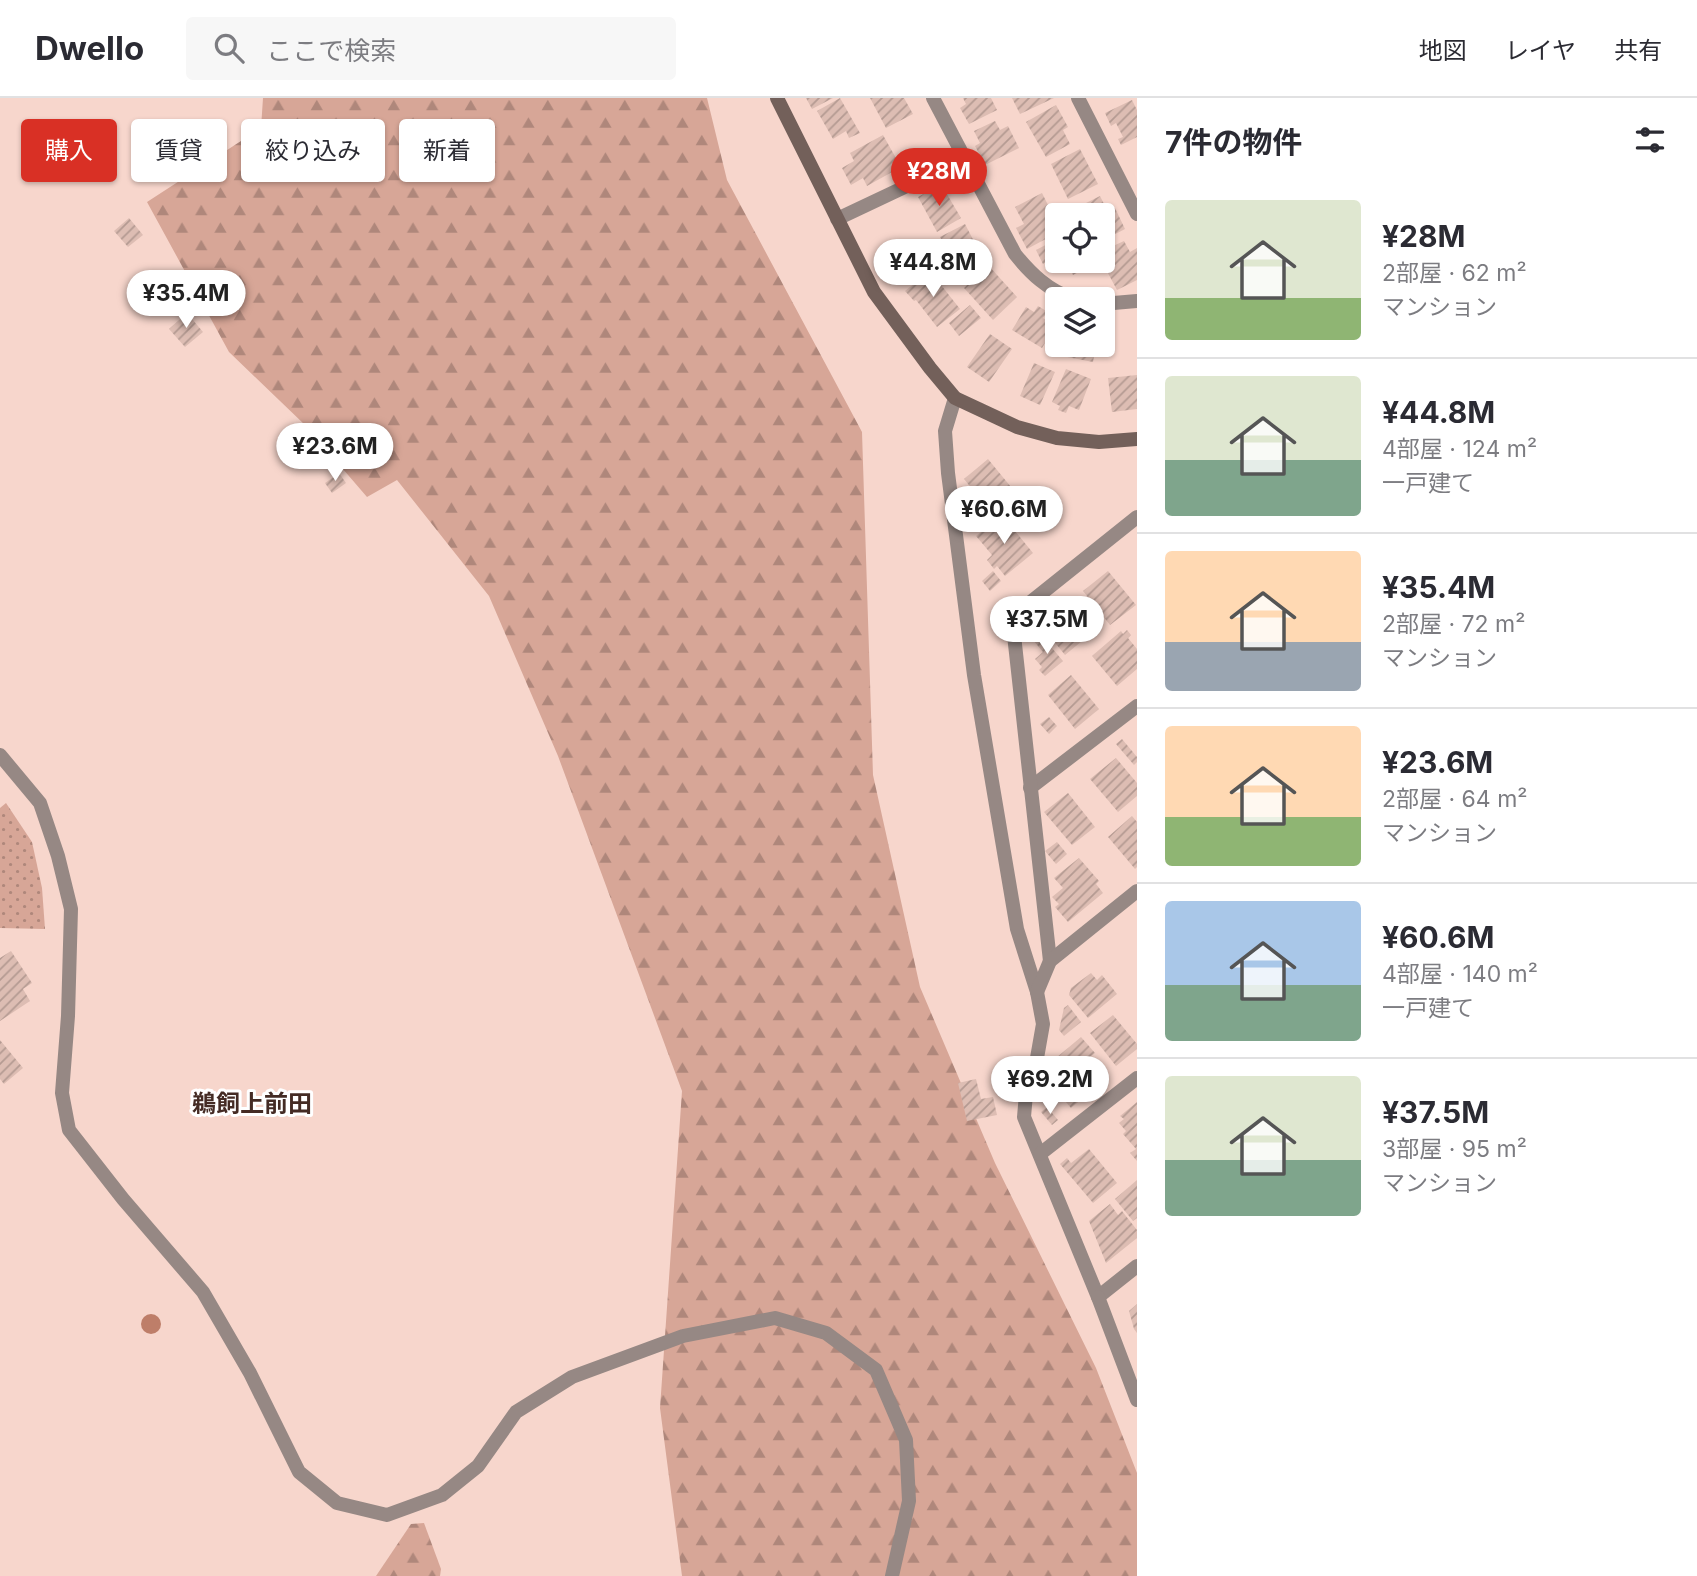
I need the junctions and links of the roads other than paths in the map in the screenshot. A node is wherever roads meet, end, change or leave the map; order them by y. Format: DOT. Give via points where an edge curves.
graph roads {
  1 [pos="777,98"];
  2 [pos="933,98"];
  3 [pos="1078,98"];
  4 [pos="964,159"];
  5 [pos="1137,214"];
  6 [pos="837,219"];
  7 [pos="1048,287"];
  8 [pos="1137,301"];
  9 [pos="1115,303"];
  10 [pos="955,398"];
  11 [pos="1137,439"];
  12 [pos="1137,517"];
  13 [pos="1137,706"];
  14 [pos="0,755"];
  15 [pos="1030,788"];
  16 [pos="1137,891"];
  17 [pos="1050,961"];
  18 [pos="1037,992"];
  19 [pos="1137,1078"];
  20 [pos="1040,1154"];
  21 [pos="1137,1266"];
  22 [pos="1098,1297"];
  23 [pos="1137,1400"];
  24 [pos="892,1576"];
  1 -- 6 [label="street"];
  2 -- 4 [label="street"];
  3 -- 5 [label="street"];
  4 -- 6 [label="street"];
  4 -- 7 [label="street" via="1014,254"];
  6 -- 10 [label="street" via="874,292"];
  8 -- 9 [label="street"];
  10 -- 11 [label="street" via="1017,428 1056,438"];
  10 -- 18 [label="street" via="945,431 974,676 1017,929"];
  12 -- 15 [label="street" via="1012,617"];
  13 -- 15 [label="street"];
  14 -- 24 [label="street" via="40,803 71,909 62,1093 69,1130 203,1292 299,1472 337,1503 387,1515 442,1494 478,1466 516,1412 572,1377 683,1336 775,1318 825,1333 876,1370 906,1440 909,1501"];
  15 -- 17 [label="street"];
  16 -- 17 [label="street"];
  17 -- 18 [label="street"];
  18 -- 20 [label="street" via="1043,1024 1024,1117"];
  19 -- 20 [label="street"];
  20 -- 22 [label="street"];
  21 -- 22 [label="street"];
  22 -- 23 [label="street"];
}
